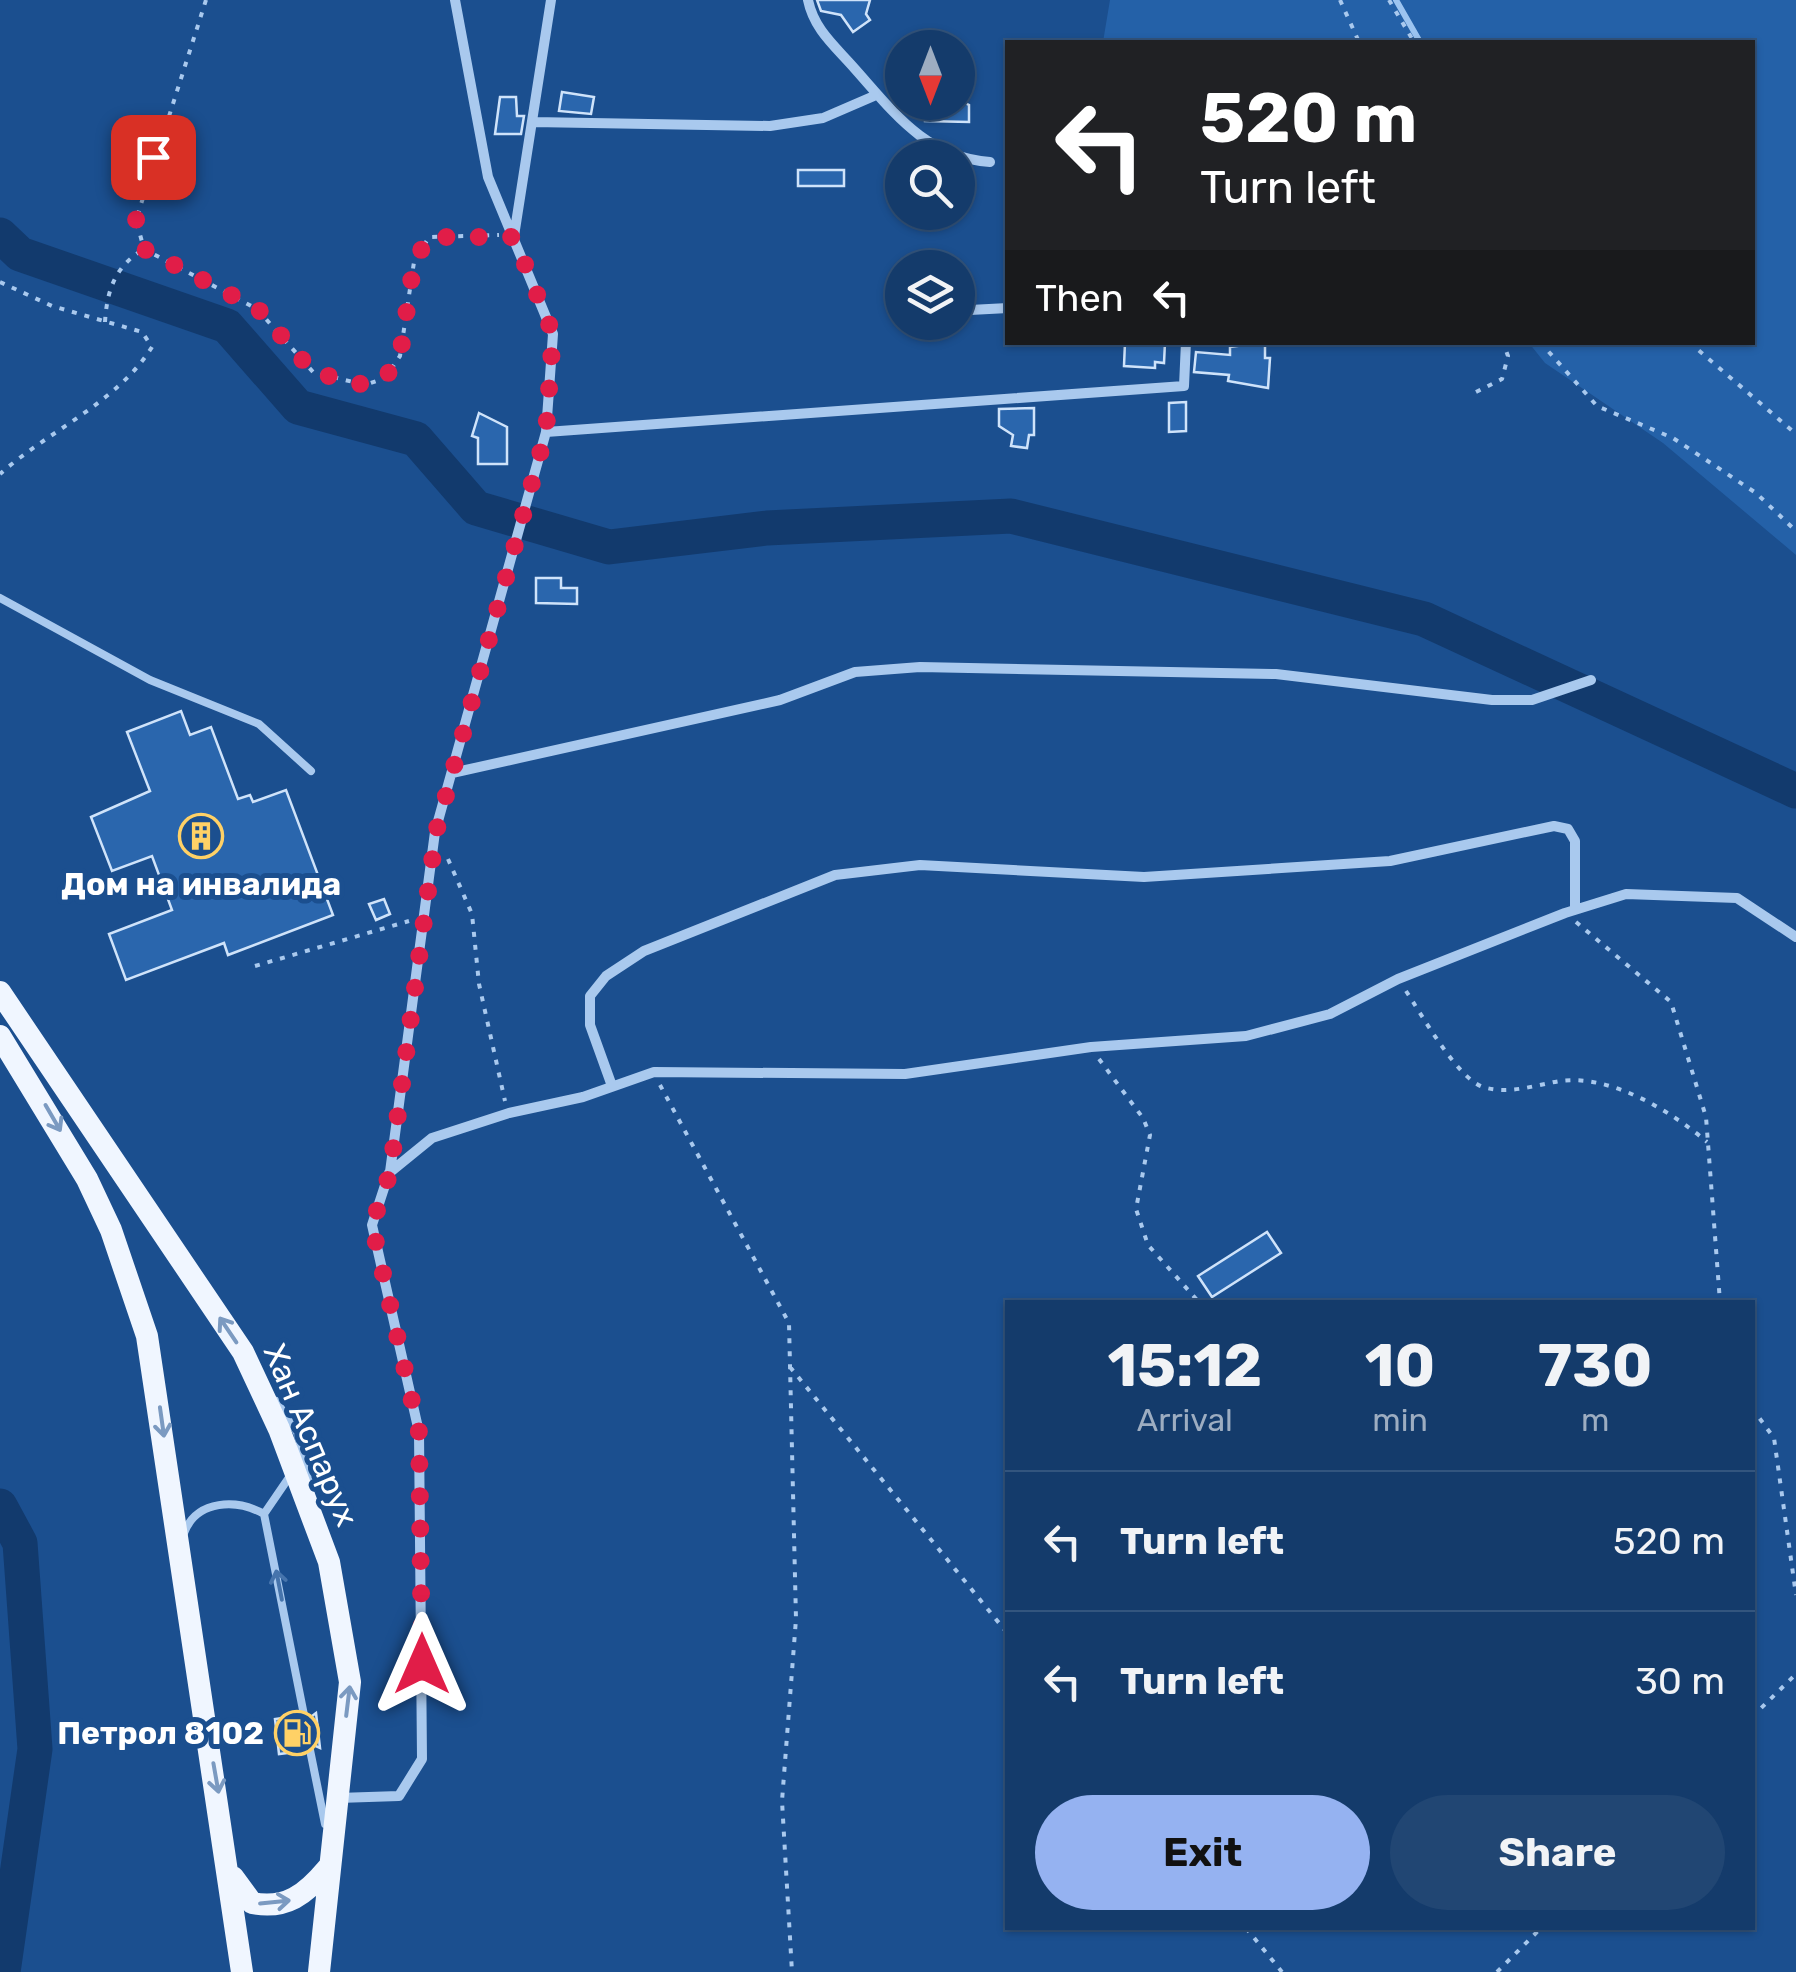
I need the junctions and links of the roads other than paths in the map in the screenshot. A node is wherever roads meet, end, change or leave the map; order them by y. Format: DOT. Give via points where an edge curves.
graph roads {
  1 [pos="454,0"];
  2 [pos="551,0"];
  3 [pos="808,0"];
  4 [pos="874,96"];
  5 [pos="533,122"];
  6 [pos="990,162"];
  7 [pos="514,237"];
  8 [pos="1005,308"];
  9 [pos="975,310"];
  10 [pos="1186,345"];
  11 [pos="546,432"];
  12 [pos="0,598"];
  13 [pos="1591,680"];
  14 [pos="311,771"];
  15 [pos="452,773"];
  16 [pos="1570,911"];
  17 [pos="1796,937"];
  18 [pos="0,992"];
  19 [pos="0,1036"];
  20 [pos="612,1086"];
  21 [pos="390,1173"];
  22 [pos="258,1381"];
  23 [pos="294,1470"];
  24 [pos="312,1513"];
  25 [pos="264,1514"];
  26 [pos="180,1553"];
  27 [pos="304,1714"];
  28 [pos="310,1750"];
  29 [pos="337,1798"];
  30 [pos="328,1859"];
  31 [pos="229,1869"];
  32 [pos="242,1972"];
  33 [pos="319,1972"];
  1 -- 7 [label="street" via="488,177"];
  2 -- 5 [label="street"];
  3 -- 4 [label="street" via="831,46"];
  4 -- 5 [label="street" via="823,118 770,126"];
  4 -- 6 [label="street" via="942,152"];
  5 -- 7 [label="street"];
  7 -- 11 [label="street" via="553,334"];
  8 -- 9 [label="street"];
  10 -- 11 [label="street" via="1184,386"];
  11 -- 15 [label="street"];
  12 -- 14 [label="lane" via="150,680 259,724"];
  13 -- 15 [label="street" via="1532,700 1492,700 1276,674 920,667 855,672 780,700"];
  15 -- 21 [label="street" via="436,832"];
  16 -- 17 [label="street" via="1626,894 1737,898"];
  16 -- 20 [label="street" via="1398,979 1330,1014 1246,1036 1091,1048 905,1074 654,1072"];
  16 -- 20 [label="street" via="1576,842 1568,829 1554,826 1390,861 1144,877 920,865 835,875 644,952 606,976 590,996 590,1024"];
  22 -- 18 [label="main road, Хан Аспарух, one-way"];
  19 -- 26 [label="main road, one-way" via="87,1179 124,1266 147,1336"];
  20 -- 21 [label="street" via="432,1138"];
  21 -- 29 [label="street" via="372,1225 419,1432 422,1759 399,1796"];
  22 -- 23 [label="main road, Хан Аспарух"];
  22 -- 24 [label="lane" via="297,1432"];
  23 -- 24 [label="main road, Хан Аспарух"];
  23 -- 25 [label="lane"];
  29 -- 24 [label="main road, Хан Аспарух, one-way" via="350,1682 343,1619"];
  25 -- 26 [label="lane" via="232,1503 210,1507 190,1520"];
  27 -- 25 [label="lane, one-way"];
  26 -- 31 [label="main road, one-way"];
  28 -- 30 [label="lane"];
  29 -- 30 [label="main road, Хан Аспарух"];
  31 -- 30 [label="main road, one-way" via="243,1896 266,1906 294,1900"];
  30 -- 33 [label="main road, Хан Аспарух"];
  31 -- 32 [label="main road"];
}
